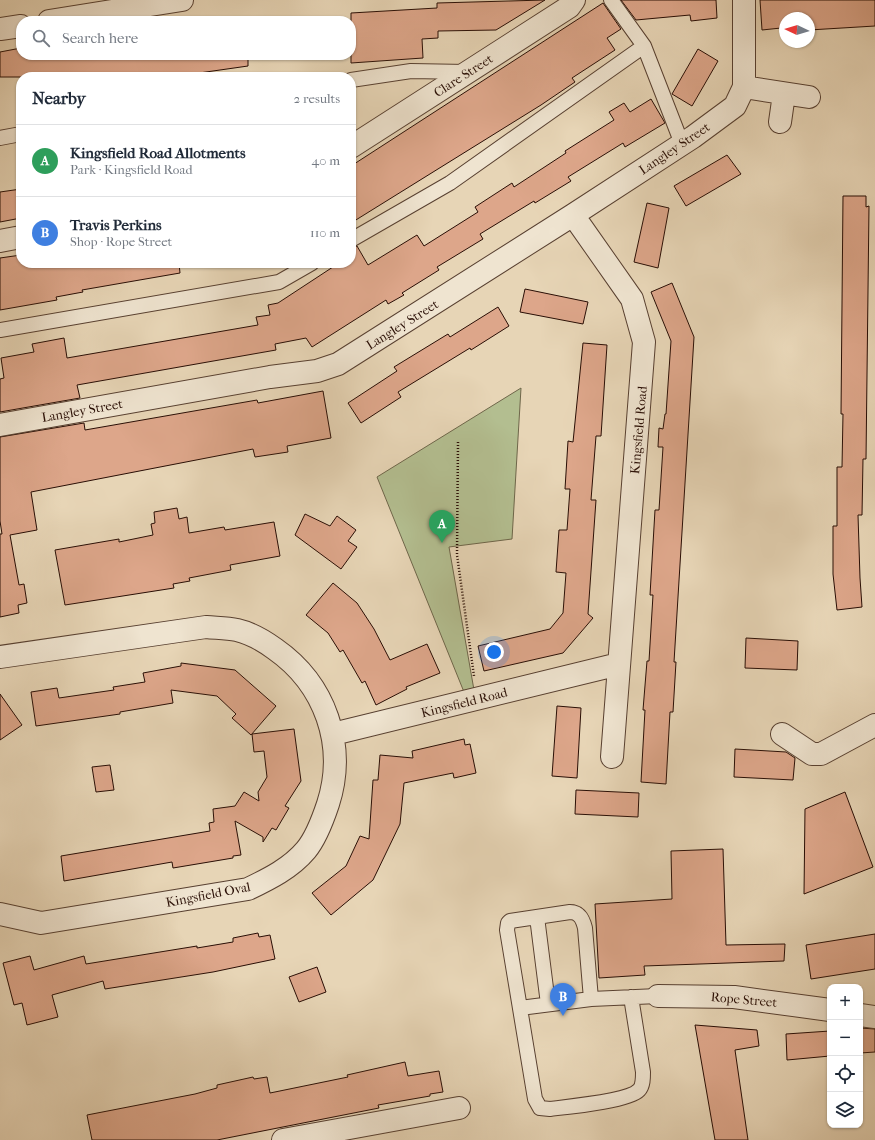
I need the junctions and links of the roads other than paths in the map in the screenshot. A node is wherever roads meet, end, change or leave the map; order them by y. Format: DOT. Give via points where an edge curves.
graph roads {
  1 [pos="182,0"];
  2 [pos="574,0"];
  3 [pos="611,0"];
  4 [pos="744,0"];
  5 [pos="81,16"];
  6 [pos="16,27"];
  7 [pos="0,29"];
  8 [pos="644,46"];
  9 [pos="468,72"];
  10 [pos="356,79"];
  11 [pos="744,87"];
  12 [pos="784,94"];
  13 [pos="809,96"];
  14 [pos="780,122"];
  15 [pos="16,135"];
  16 [pos="0,138"];
  17 [pos="356,144"];
  18 [pos="682,144"];
  19 [pos="573,215"];
  20 [pos="356,237"];
  21 [pos="16,238"];
  22 [pos="0,241"];
  23 [pos="303,268"];
  24 [pos="0,330"];
  25 [pos="0,425"];
  26 [pos="0,657"];
  27 [pos="619,664"];
  28 [pos="875,725"];
  29 [pos="333,734"];
  30 [pos="782,734"];
  31 [pos="612,757"];
  32 [pos="0,914"];
  33 [pos="536,917"];
  34 [pos="658,996"];
  35 [pos="631,997"];
  36 [pos="591,999"];
  37 [pos="548,1004"];
  38 [pos="520,1008"];
  39 [pos="827,1010"];
  40 [pos="863,1015"];
  41 [pos="875,1017"];
  42 [pos="459,1108"];
  43 [pos="376,1132"];
  44 [pos="284,1140"];
  1 -- 5 [label="street"];
  2 -- 9 [label="street, Clare Street" via="569,7"];
  3 -- 8 [label="lane"];
  4 -- 11 [label="street"];
  6 -- 7 [label="street"];
  8 -- 18 [label="lane"];
  8 -- 20 [label="lane" via="450,183"];
  9 -- 10 [label="lane" via="411,71"];
  9 -- 17 [label="street, Clare Street"];
  11 -- 12 [label="street"];
  11 -- 18 [label="street, Langley Street" via="735,106"];
  12 -- 13 [label="street"];
  12 -- 14 [label="street"];
  15 -- 16 [label="lane"];
  18 -- 19 [label="street, Langley Street"];
  19 -- 25 [label="street, Langley Street" via="338,364 317,371"];
  19 -- 27 [label="street, Kingsfield Road" via="632,299 644,342"];
  21 -- 22 [label="street"];
  23 -- 24 [label="lane" via="279,282"];
  26 -- 29 [label="street, Kingsfield Oval" via="206,627 238,630 264,642 291,660 309,680"];
  27 -- 29 [label="street, Kingsfield Road"];
  27 -- 31 [label="street, Kingsfield Road"];
  28 -- 30 [label="street" via="821,754 812,754"];
  29 -- 32 [label="street, Kingsfield Oval" via="335,770 332,790 322,819 306,850 276,876 248,889 41,923"];
  33 -- 36 [label="lane" via="574,912 582,918"];
  33 -- 37 [label="lane"];
  33 -- 38 [label="lane" via="510,921 507,926"];
  34 -- 35 [label="lane"];
  34 -- 39 [label="street, Rope Street" via="734,997"];
  35 -- 36 [label="lane"];
  35 -- 38 [label="lane" via="643,1072 642,1084 638,1090 608,1101 550,1109 540,1108 535,1099"];
  36 -- 37 [label="lane"];
  37 -- 38 [label="lane"];
  40 -- 41 [label="street"];
  42 -- 43 [label="street"];
  43 -- 44 [label="street"];
}
